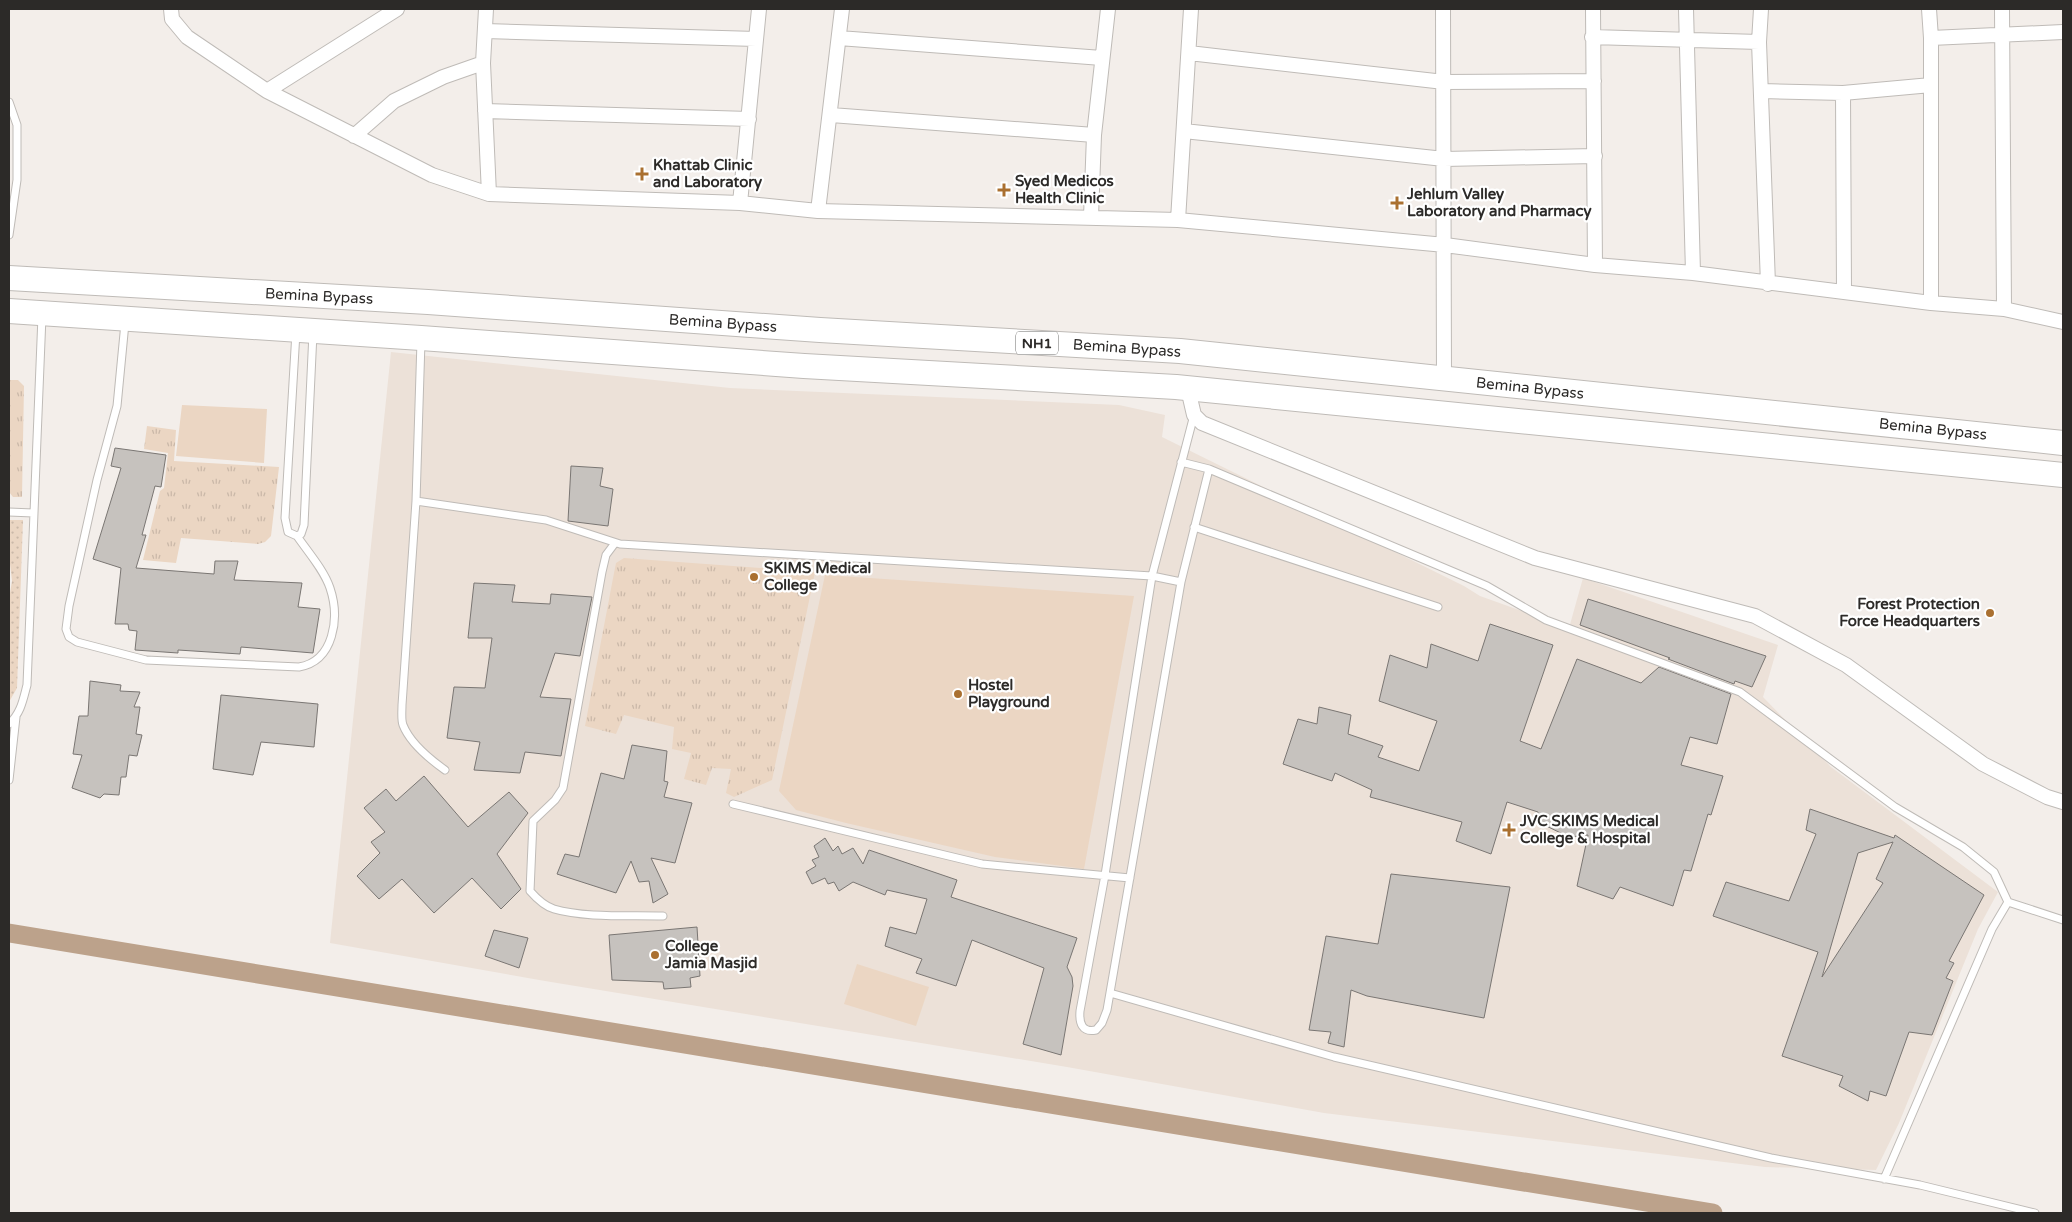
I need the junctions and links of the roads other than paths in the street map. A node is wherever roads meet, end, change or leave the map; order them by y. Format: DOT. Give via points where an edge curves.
graph roads {
  1 [pos="171,9"];
  2 [pos="398,9"];
  3 [pos="486,9"];
  4 [pos="759,9"];
  5 [pos="842,9"];
  6 [pos="1108,9"];
  7 [pos="1191,9"];
  8 [pos="1443,9"];
  9 [pos="1593,9"];
  10 [pos="1686,9"];
  11 [pos="1761,9"];
  12 [pos="1929,9"];
  13 [pos="2002,9"];
  14 [pos="485,31"];
  15 [pos="2063,32"];
  16 [pos="2003,35"];
  17 [pos="1592,37"];
  18 [pos="839,38"];
  19 [pos="1686,38"];
  20 [pos="1931,38"];
  21 [pos="756,39"];
  22 [pos="1759,42"];
  23 [pos="1188,53"];
  24 [pos="1102,58"];
  25 [pos="483,63"];
  26 [pos="1594,81"];
  27 [pos="1444,82"];
  28 [pos="1931,86"];
  29 [pos="267,90"];
  30 [pos="1762,91"];
  31 [pos="1843,93"];
  32 [pos="9,102"];
  33 [pos="485,111"];
  34 [pos="831,115"];
  35 [pos="749,119"];
  36 [pos="1184,131"];
  37 [pos="1094,135"];
  38 [pos="354,136"];
  39 [pos="1594,156"];
  40 [pos="1444,159"];
  41 [pos="489,194"];
  42 [pos="740,203"];
  43 [pos="818,211"];
  44 [pos="1091,217"];
  45 [pos="1178,220"];
  46 [pos="9,235"];
  47 [pos="1445,245"];
  48 [pos="1595,265"];
  49 [pos="1693,273"];
  50 [pos="9,278"];
  51 [pos="1768,284"];
  52 [pos="1844,292"];
  53 [pos="1931,303"];
  54 [pos="2004,309"];
  55 [pos="9,312"];
  56 [pos="43,313"];
  57 [pos="125,318"];
  58 [pos="2063,322"];
  59 [pos="305,330"];
  60 [pos="421,338"];
  61 [pos="1444,379"];
  62 [pos="1188,389"];
  63 [pos="1194,415"];
  64 [pos="2063,443"];
  65 [pos="1182,462"];
  66 [pos="1209,469"];
  67 [pos="2063,476"];
  68 [pos="416,501"];
  69 [pos="9,512"];
  70 [pos="34,513"];
  71 [pos="1194,527"];
  72 [pos="297,536"];
  73 [pos="615,543"];
  74 [pos="1152,576"];
  75 [pos="1181,582"];
  76 [pos="1438,607"];
  77 [pos="16,717"];
  78 [pos="9,724"];
  79 [pos="445,770"];
  80 [pos="9,780"];
  81 [pos="2063,802"];
  82 [pos="733,804"];
  83 [pos="1105,875"];
  84 [pos="1130,878"];
  85 [pos="2008,902"];
  86 [pos="663,916"];
  87 [pos="2063,920"];
  88 [pos="1110,993"];
  89 [pos="1884,1179"];
  90 [pos="2035,1213"];
  1 -- 29 [label="street" via="172,19 187,36"];
  2 -- 29 [label="street"];
  3 -- 14 [label="street"];
  4 -- 21 [label="street"];
  5 -- 18 [label="street"];
  6 -- 24 [label="street"];
  7 -- 23 [label="street"];
  8 -- 27 [label="street"];
  9 -- 17 [label="street"];
  10 -- 19 [label="street"];
  11 -- 22 [label="street"];
  12 -- 20 [label="street"];
  13 -- 16 [label="street"];
  14 -- 21 [label="street"];
  14 -- 25 [label="street"];
  15 -- 16 [label="street"];
  16 -- 20 [label="street"];
  16 -- 54 [label="street"];
  17 -- 19 [label="street"];
  17 -- 26 [label="street"];
  18 -- 24 [label="street"];
  18 -- 34 [label="street"];
  19 -- 22 [label="street"];
  19 -- 49 [label="street"];
  20 -- 28 [label="street"];
  21 -- 35 [label="street"];
  22 -- 30 [label="street"];
  23 -- 27 [label="street"];
  23 -- 36 [label="street"];
  24 -- 37 [label="street"];
  25 -- 33 [label="street"];
  25 -- 38 [label="street" via="443,76 394,101"];
  26 -- 27 [label="street"];
  26 -- 39 [label="street"];
  27 -- 40 [label="street"];
  28 -- 31 [label="street"];
  28 -- 53 [label="street"];
  29 -- 38 [label="street"];
  30 -- 31 [label="street"];
  30 -- 51 [label="street"];
  31 -- 52 [label="street"];
  32 -- 46 [label="lane" via="17,124 16,180"];
  33 -- 35 [label="street"];
  33 -- 41 [label="street"];
  34 -- 37 [label="street"];
  34 -- 43 [label="street"];
  35 -- 42 [label="street"];
  36 -- 40 [label="street"];
  36 -- 45 [label="street"];
  37 -- 44 [label="street"];
  38 -- 41 [label="street" via="432,175"];
  39 -- 40 [label="street"];
  39 -- 48 [label="street"];
  40 -- 47 [label="street"];
  41 -- 42 [label="street"];
  42 -- 43 [label="street"];
  43 -- 44 [label="street"];
  44 -- 45 [label="street"];
  45 -- 47 [label="street"];
  47 -- 48 [label="street"];
  47 -- 61 [label="street"];
  48 -- 49 [label="street"];
  49 -- 51 [label="street"];
  50 -- 61 [label="highway, Bemina Bypass / NH1" via="1180,351"];
  51 -- 52 [label="street"];
  52 -- 53 [label="street"];
  53 -- 54 [label="street"];
  54 -- 58 [label="street"];
  55 -- 56 [label="highway"];
  56 -- 57 [label="highway"];
  56 -- 70 [label="lane"];
  57 -- 59 [label="highway"];
  57 -- 72 [label="lane" via="117,406 66,620 69,637 77,642 146,660 299,667 316,662 328,646 334,616 333,602 326,579"];
  59 -- 60 [label="highway"];
  59 -- 72 [label="lane" via="304,525"];
  59 -- 72 [label="lane" via="285,518 288,532"];
  60 -- 62 [label="highway"];
  60 -- 68 [label="lane"];
  61 -- 64 [label="highway, Bemina Bypass / NH1"];
  62 -- 63 [label="street"];
  62 -- 67 [label="highway"];
  63 -- 65 [label="lane"];
  63 -- 81 [label="street" via="1202,423 1236,438 1535,558 1755,616 1846,665 1983,764"];
  65 -- 66 [label="lane"];
  65 -- 74 [label="lane"];
  66 -- 71 [label="lane"];
  66 -- 85 [label="lane" via="1487,586 1546,620 1740,692 1887,802 1963,847 1994,872"];
  68 -- 73 [label="lane" via="546,520"];
  68 -- 79 [label="lane" via="403,668 403,724 427,755"];
  69 -- 70 [label="lane"];
  70 -- 77 [label="lane" via="27,685"];
  71 -- 75 [label="lane"];
  71 -- 76 [label="lane"];
  73 -- 74 [label="lane"];
  73 -- 86 [label="lane" via="606,555 602,572 563,788 533,821 530,891 540,902 570,913"];
  74 -- 75 [label="lane"];
  74 -- 83 [label="lane"];
  75 -- 84 [label="lane"];
  77 -- 78 [label="lane"];
  77 -- 80 [label="lane"];
  82 -- 83 [label="lane" via="982,864"];
  83 -- 84 [label="lane"];
  83 -- 88 [label="lane" via="1080,1011 1079,1021 1083,1028 1090,1032 1102,1023"];
  84 -- 88 [label="lane"];
  85 -- 87 [label="lane"];
  85 -- 89 [label="lane" via="1992,929"];
  88 -- 89 [label="lane" via="1334,1057 1771,1158"];
  89 -- 90 [label="lane"];
}
